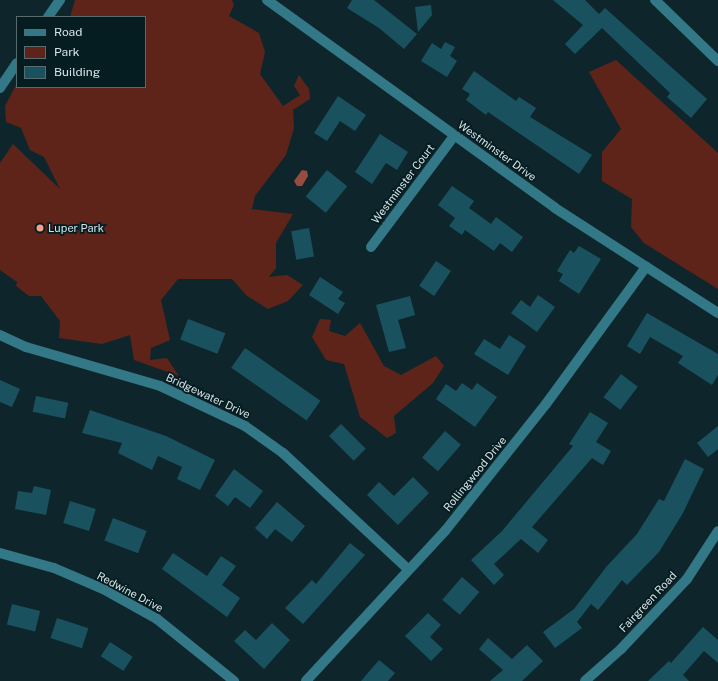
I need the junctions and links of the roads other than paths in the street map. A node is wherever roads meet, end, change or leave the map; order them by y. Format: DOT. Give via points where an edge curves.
graph roads {
  1 [pos="60,0"];
  2 [pos="267,0"];
  3 [pos="655,0"];
  4 [pos="49,16"];
  5 [pos="718,61"];
  6 [pos="16,64"];
  7 [pos="0,88"];
  8 [pos="454,136"];
  9 [pos="371,247"];
  10 [pos="646,267"];
  11 [pos="718,313"];
  12 [pos="0,335"];
  13 [pos="718,531"];
  14 [pos="0,553"];
  15 [pos="408,569"];
  16 [pos="234,681"];
  17 [pos="306,681"];
  18 [pos="585,681"];
  1 -- 4 [label="street"];
  2 -- 8 [label="street, Westminster Drive"];
  3 -- 5 [label="street"];
  6 -- 7 [label="street"];
  8 -- 9 [label="street, Westminster Court"];
  8 -- 10 [label="street, Westminster Drive"];
  10 -- 11 [label="street, Westminster Drive"];
  10 -- 15 [label="street, Rollingwood Drive" via="546,404 444,531"];
  12 -- 15 [label="street, Bridgewater Drive" via="34,349 160,386 245,426 283,453"];
  13 -- 18 [label="street, Fairgreen Road" via="687,579 621,649"];
  14 -- 16 [label="street, Redwine Drive" via="54,568 103,589 157,620"];
  15 -- 17 [label="street, Rollingwood Drive"];
}
